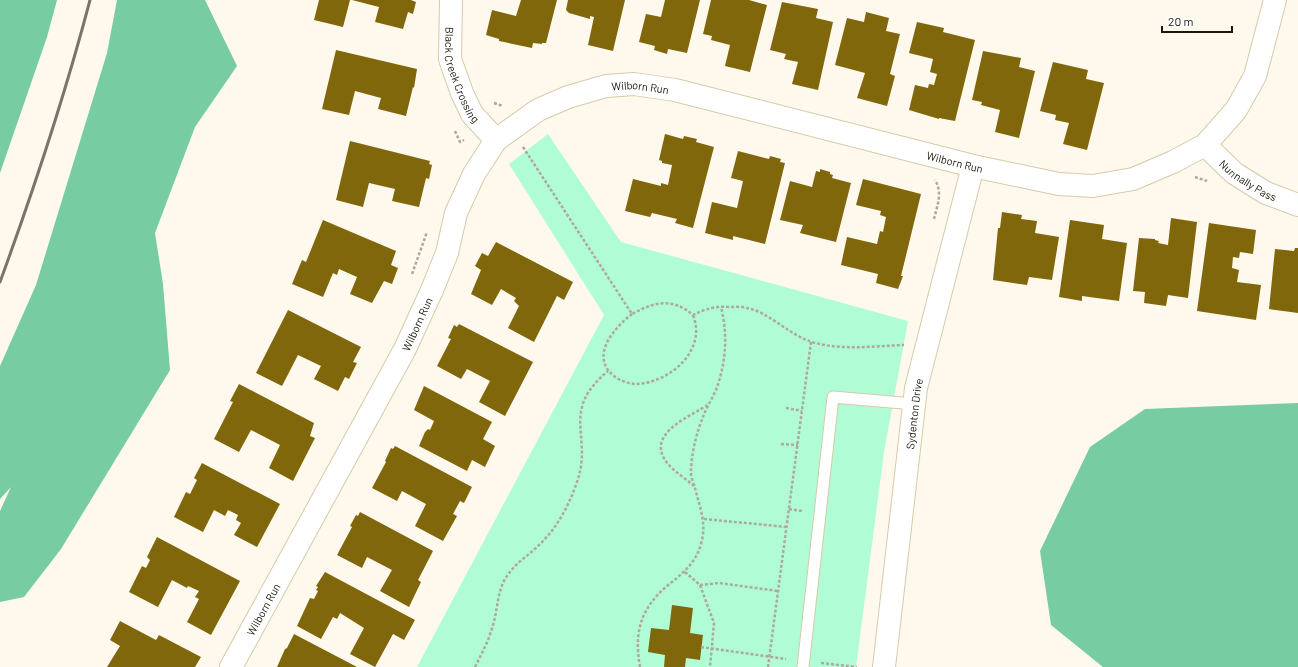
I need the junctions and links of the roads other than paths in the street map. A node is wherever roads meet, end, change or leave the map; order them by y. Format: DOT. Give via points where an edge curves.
graph roads {
  1 [pos="451,0"];
  2 [pos="1276,0"];
  3 [pos="496,140"];
  4 [pos="1205,145"];
  5 [pos="971,176"];
  6 [pos="1298,205"];
  7 [pos="914,404"];
  8 [pos="803,664"];
  9 [pos="232,667"];
  10 [pos="884,667"];
  1 -- 3 [label="street, Black Creek Crossing" via="450,59 472,114"];
  2 -- 4 [label="street, Wilborn Run" via="1255,76 1236,110"];
  3 -- 5 [label="street, Wilborn Run" via="538,110 568,96 606,86 634,84 676,90"];
  3 -- 9 [label="street, Wilborn Run" via="474,174 456,213 446,253 405,348"];
  4 -- 5 [label="street, Wilborn Run" via="1133,179 1093,186"];
  4 -- 6 [label="street, Nunnally Pass" via="1234,173 1266,193"];
  5 -- 7 [label="street, Sydenton Drive"];
  7 -- 8 [label="lane" via="833,397"];
  7 -- 10 [label="street, Sydenton Drive"];
}
